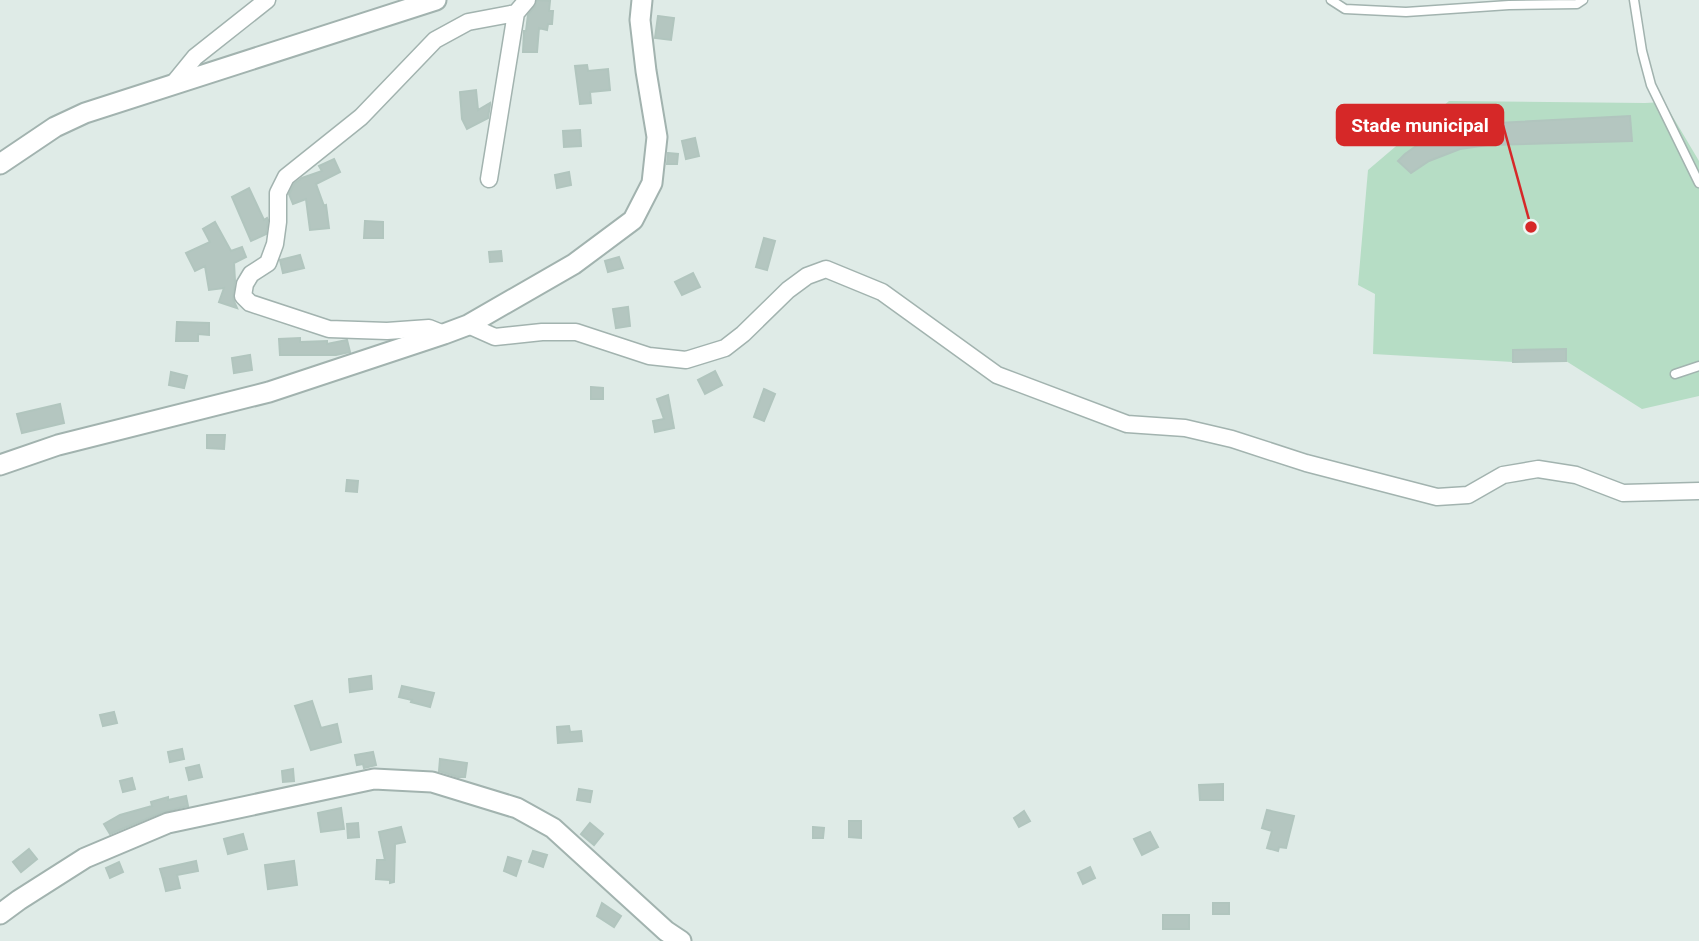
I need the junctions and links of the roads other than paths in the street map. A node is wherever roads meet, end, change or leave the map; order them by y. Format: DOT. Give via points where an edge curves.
graph roads {
  1 [pos="267,0"];
  2 [pos="436,0"];
  3 [pos="527,0"];
  4 [pos="642,0"];
  5 [pos="1331,0"];
  6 [pos="1583,0"];
  7 [pos="1634,0"];
  8 [pos="516,13"];
  9 [pos="173,84"];
  10 [pos="0,164"];
  11 [pos="489,179"];
  12 [pos="1699,183"];
  13 [pos="468,325"];
  14 [pos="444,334"];
  15 [pos="1699,366"];
  16 [pos="1675,374"];
  17 [pos="0,465"];
  18 [pos="1699,491"];
  19 [pos="0,914"];
  20 [pos="681,941"];
  1 -- 9 [label="street" via="195,57"];
  2 -- 9 [label="street"];
  3 -- 8 [label="street"];
  4 -- 13 [label="street" via="640,20 657,137 652,183 633,220 573,264"];
  5 -- 6 [label="lane" via="1345,9 1406,12 1577,4"];
  7 -- 12 [label="lane" via="1651,85"];
  8 -- 11 [label="street"];
  8 -- 14 [label="street" via="468,22 435,40 362,117 286,177 278,194 275,244 268,263 245,284 243,296 250,303 329,328 429,328"];
  9 -- 10 [label="street" via="85,113"];
  13 -- 14 [label="street"];
  13 -- 18 [label="street" via="495,337 576,331 649,356 686,360 725,348 788,290 825,269 882,292 997,375 1127,424 1220,436 1437,497 1468,495 1503,475 1538,469 1576,475 1623,493"];
  14 -- 17 [label="street" via="269,392 58,445"];
  15 -- 16 [label="lane"];
  19 -- 20 [label="street" via="85,858 168,823 374,779 432,782 517,808 553,828"];
}
